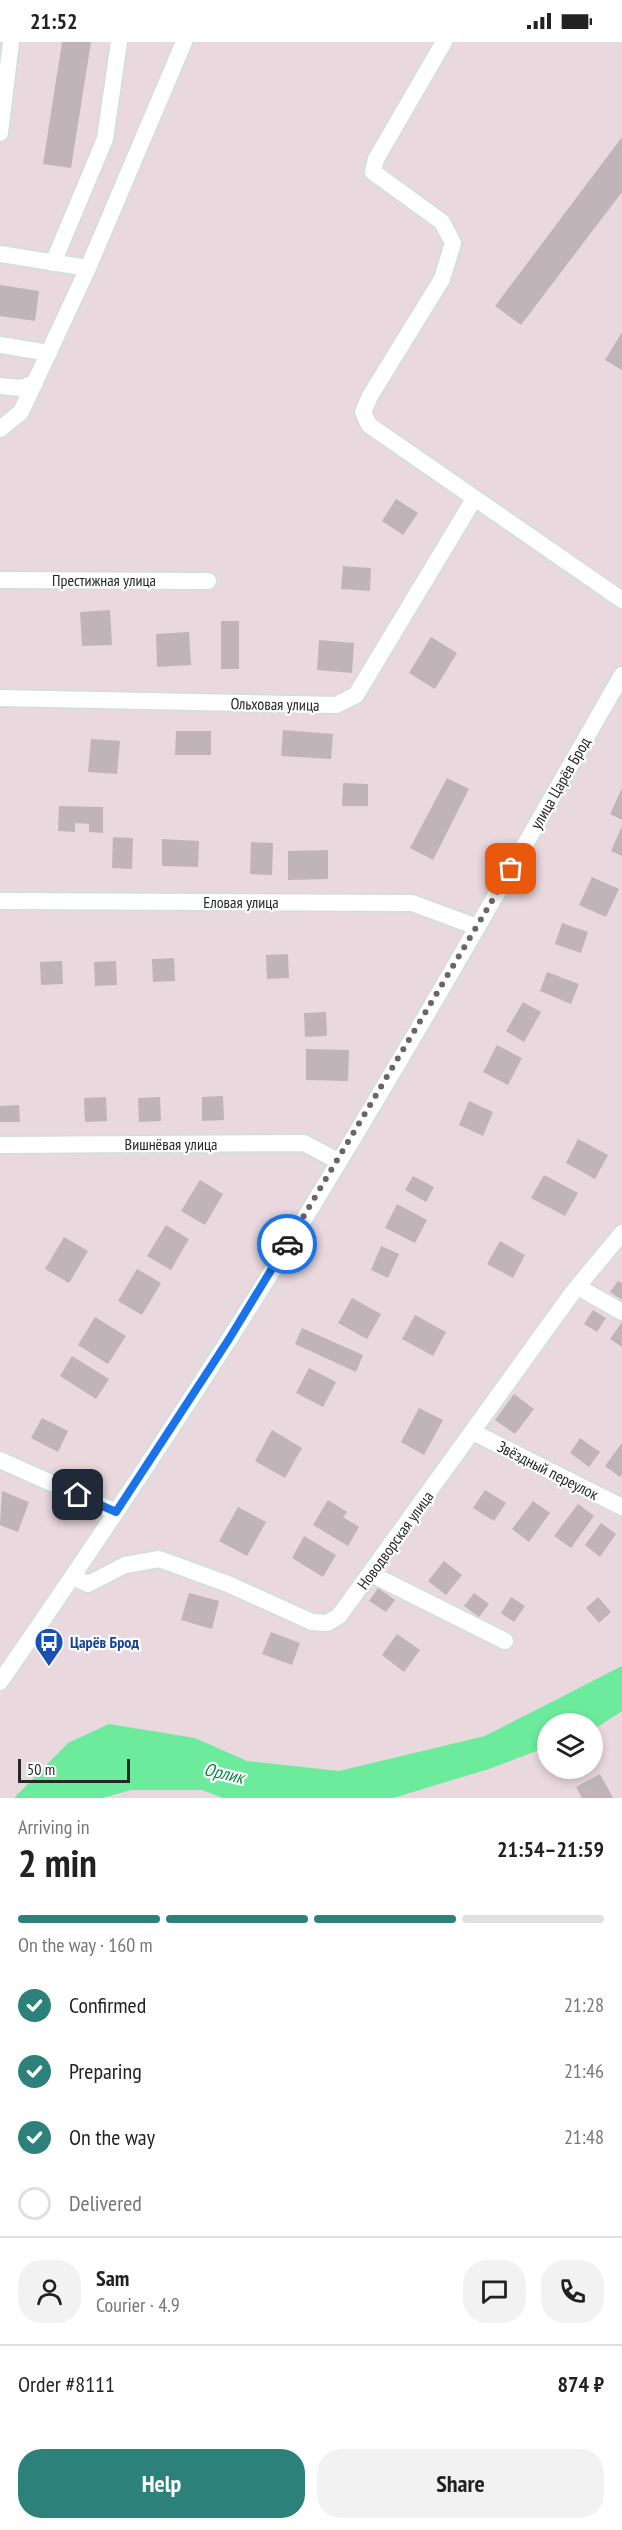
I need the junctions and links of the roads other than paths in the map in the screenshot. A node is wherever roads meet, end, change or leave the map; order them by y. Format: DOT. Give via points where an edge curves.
graph roads {
  1 [pos="11,42"];
  2 [pos="119,42"];
  3 [pos="184,42"];
  4 [pos="444,42"];
  5 [pos="4,64"];
  6 [pos="0,133"];
  7 [pos="0,254"];
  8 [pos="53,263"];
  9 [pos="88,268"];
  10 [pos="0,345"];
  11 [pos="49,353"];
  12 [pos="35,382"];
  13 [pos="0,387"];
  14 [pos="0,429"];
  15 [pos="474,500"];
  16 [pos="0,580"];
  17 [pos="208,581"];
  18 [pos="622,600"];
  19 [pos="622,675"];
  20 [pos="0,698"];
  21 [pos="0,901"];
  22 [pos="477,927"];
  23 [pos="0,1145"];
  24 [pos="338,1161"];
  25 [pos="622,1233"];
  26 [pos="578,1287"];
  27 [pos="622,1312"];
  28 [pos="473,1432"];
  29 [pos="0,1460"];
  30 [pos="622,1507"];
  31 [pos="116,1512"];
  32 [pos="371,1574"];
  33 [pos="73,1577"];
  34 [pos="505,1641"];
  35 [pos="0,1682"];
  1 -- 5 [label="street"];
  2 -- 8 [label="street" via="105,139"];
  3 -- 9 [label="street"];
  4 -- 15 [label="street" via="375,159 373,172 442,222 453,243 442,279 363,412 369,425"];
  5 -- 6 [label="street"];
  7 -- 8 [label="street"];
  8 -- 9 [label="street"];
  9 -- 11 [label="street"];
  10 -- 11 [label="street"];
  11 -- 12 [label="street"];
  12 -- 13 [label="street" via="21,388"];
  12 -- 14 [label="street" via="21,412"];
  15 -- 18 [label="street"];
  15 -- 20 [label="street, Ольховая улица" via="356,695 336,705"];
  16 -- 17 [label="street, Престижная улица"];
  19 -- 22 [label="street, улица Царёв Брод"];
  21 -- 22 [label="street, Еловая улица" via="412,903"];
  22 -- 24 [label="street, улица Царёв Брод"];
  23 -- 24 [label="street, Вишнёвая улица" via="304,1143"];
  24 -- 31 [label="street, улица Царёв Брод" via="229,1339"];
  25 -- 26 [label="street, Новодворская улица"];
  26 -- 27 [label="street"];
  26 -- 28 [label="street, Новодворская улица"];
  28 -- 30 [label="street, Звёздный переулок"];
  28 -- 32 [label="street, Новодворская улица"];
  29 -- 31 [label="street"];
  31 -- 33 [label="street, улица Царёв Брод"];
  32 -- 33 [label="street, Новодворская улица" via="339,1616 327,1623 312,1622 228,1584 159,1559 124,1565 88,1584"];
  32 -- 34 [label="street"];
  33 -- 35 [label="street, улица Царёв Брод"];
}
